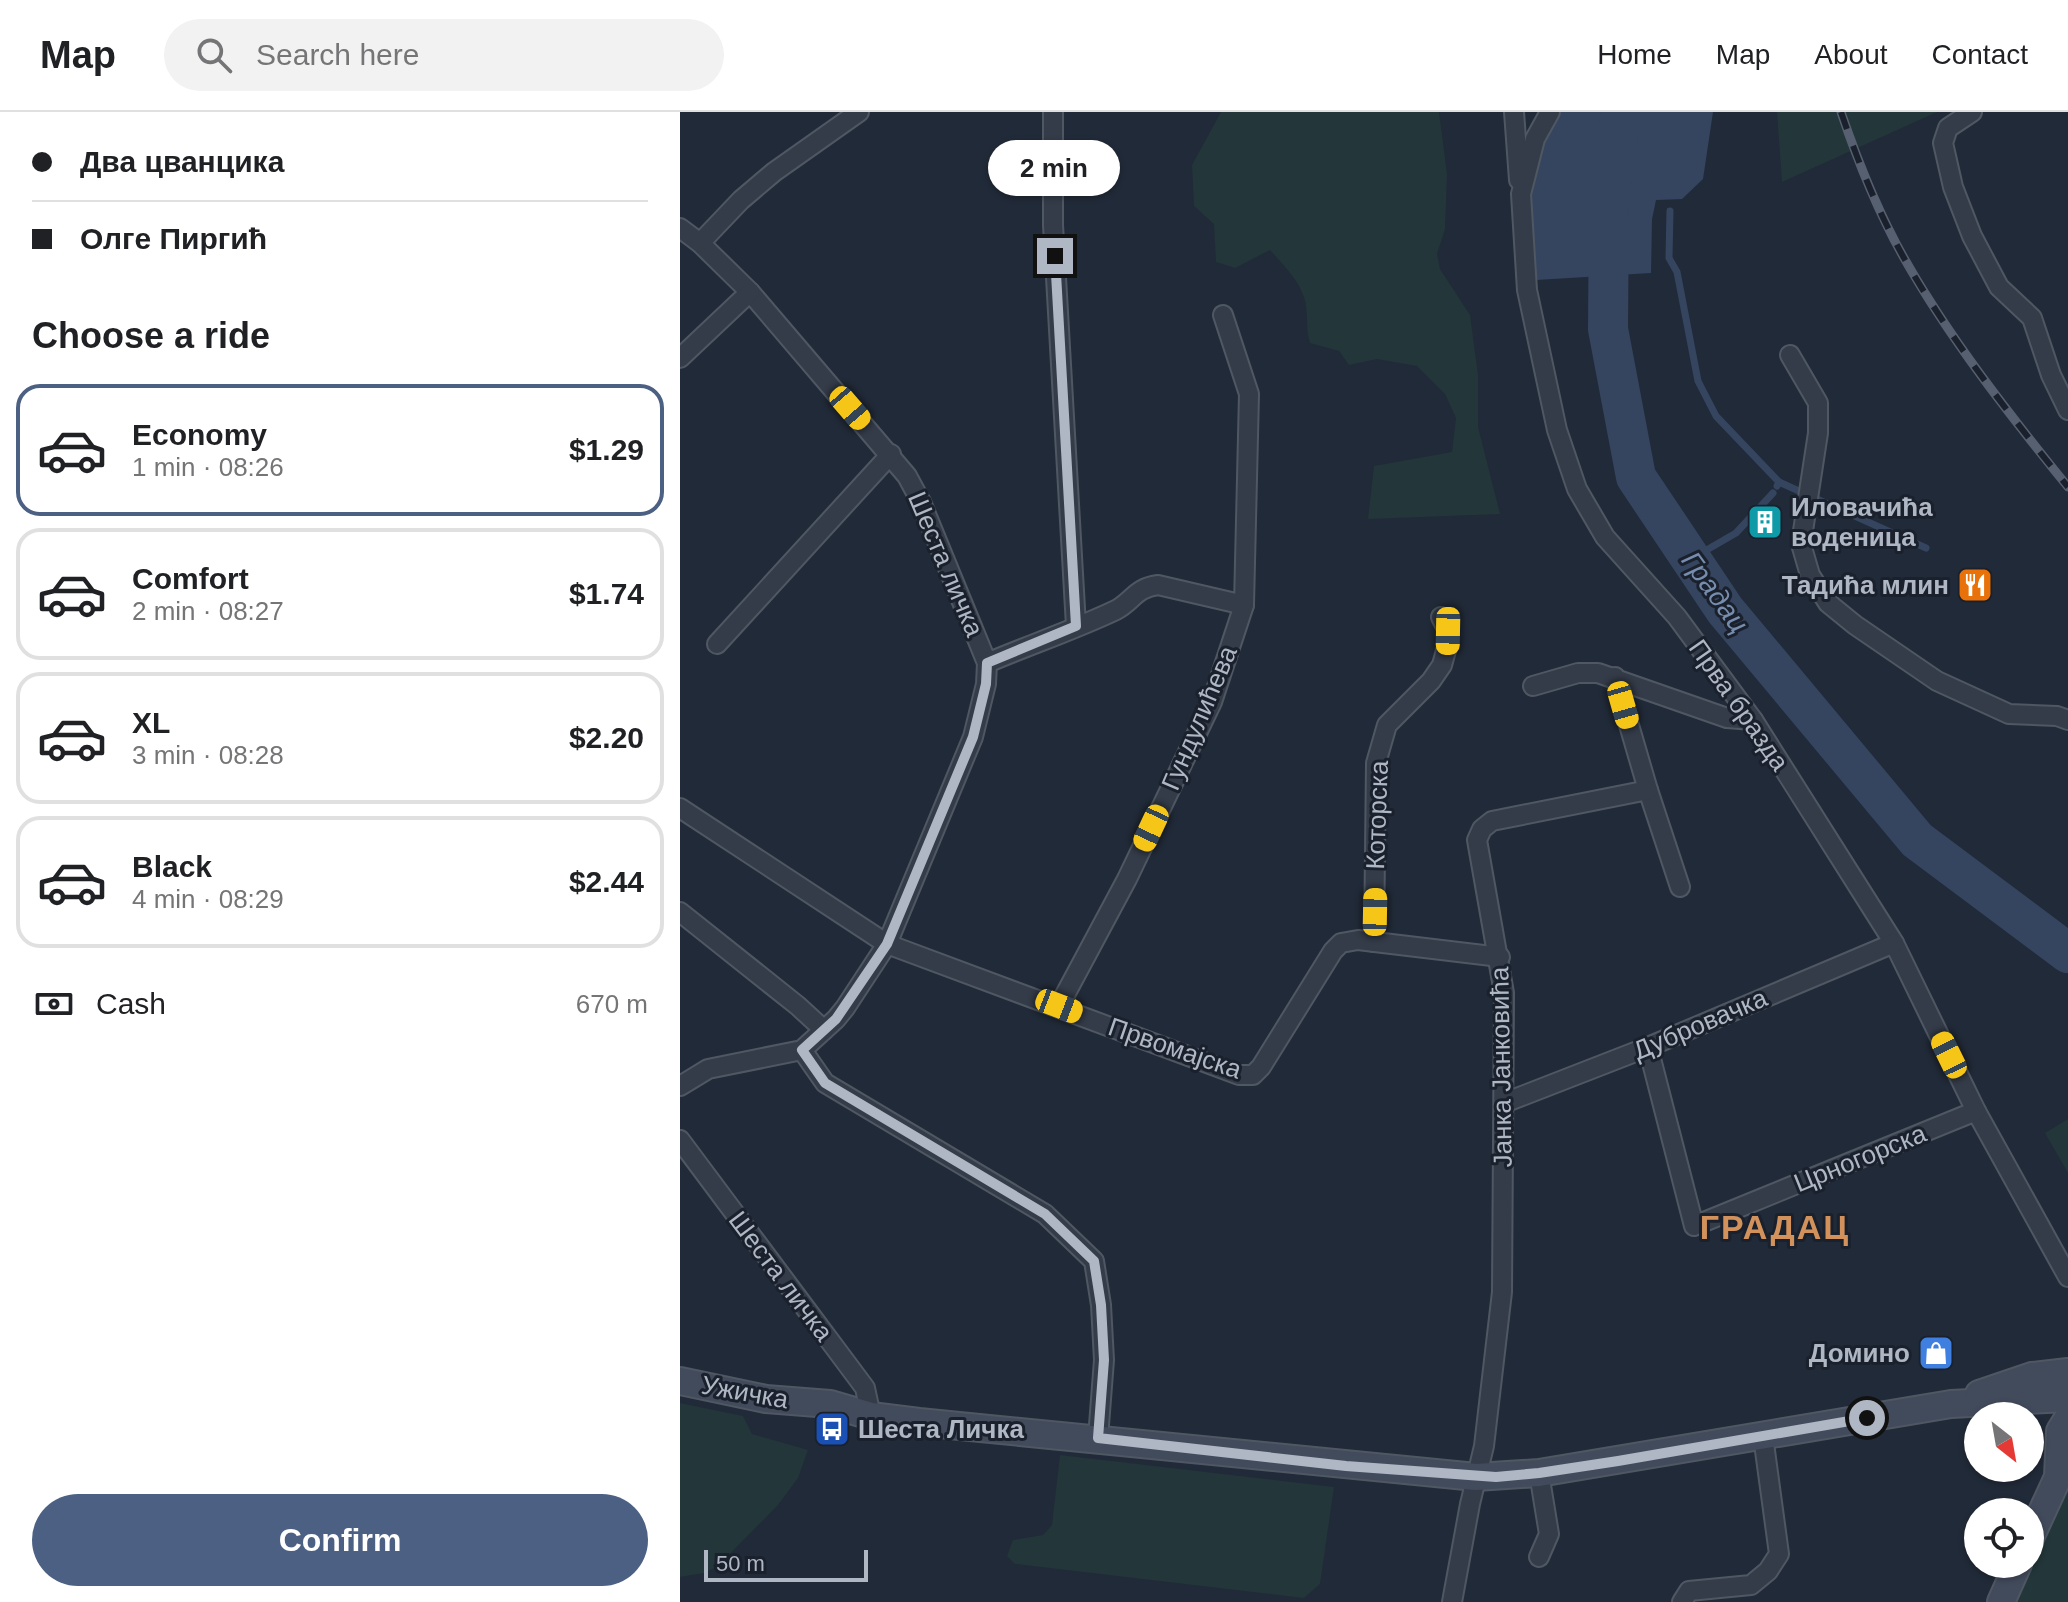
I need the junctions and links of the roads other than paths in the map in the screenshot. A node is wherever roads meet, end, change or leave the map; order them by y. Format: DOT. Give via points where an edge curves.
graph roads {
  1 [pos="859,112"];
  2 [pos="1053,112"];
  3 [pos="1514,112"];
  4 [pos="1550,112"];
  5 [pos="1972,112"];
  6 [pos="1521,194"];
  7 [pos="680,228"];
  8 [pos="700,243"];
  9 [pos="750,292"];
  10 [pos="1223,315"];
  11 [pos="1790,355"];
  12 [pos="680,358"];
  13 [pos="2068,410"];
  14 [pos="891,454"];
  15 [pos="1244,605"];
  16 [pos="1441,617"];
  17 [pos="1076,626"];
  18 [pos="717,644"];
  19 [pos="987,663"];
  20 [pos="1615,677"];
  21 [pos="1533,686"];
  22 [pos="1753,720"];
  23 [pos="2068,720"];
  24 [pos="1648,790"];
  25 [pos="680,808"];
  26 [pos="1680,887"];
  27 [pos="680,912"];
  28 [pos="1374,942"];
  29 [pos="1894,943"];
  30 [pos="887,944"];
  31 [pos="1500,957"];
  32 [pos="1059,1006"];
  33 [pos="824,1030"];
  34 [pos="1648,1047"];
  35 [pos="802,1050"];
  36 [pos="680,1086"];
  37 [pos="1504,1103"];
  38 [pos="1976,1111"];
  39 [pos="680,1140"];
  40 [pos="2068,1277"];
  41 [pos="2068,1372"];
  42 [pos="680,1381"];
  43 [pos="2068,1398"];
  44 [pos="1951,1404"];
  45 [pos="871,1416"];
  46 [pos="2068,1418"];
  47 [pos="1763,1436"];
  48 [pos="1098,1438"];
  49 [pos="2063,1472"];
  50 [pos="1539,1473"];
  51 [pos="1476,1477"];
  52 [pos="2044,1510"];
  53 [pos="1539,1557"];
  54 [pos="2012,1578"];
  55 [pos="1452,1602"];
  56 [pos="1682,1602"];
  57 [pos="2001,1602"];
  1 -- 8 [label="street" via="774,172"];
  2 -- 17 [label="street" via="1053,225"];
  3 -- 6 [label="street"];
  4 -- 6 [label="street, Прва бразда" via="1535,139"];
  5 -- 13 [label="street" via="1948,128 1943,143 1953,187 1999,287 2032,318"];
  6 -- 22 [label="street, Прва бразда" via="1527,290 1557,430 1577,489 1605,537 1677,617"];
  7 -- 8 [label="street, Шеста личка"];
  8 -- 9 [label="street, Шеста личка"];
  9 -- 12 [label="street"];
  9 -- 14 [label="street, Шеста личка"];
  10 -- 15 [label="street, Гундулићева" via="1249,394"];
  11 -- 23 [label="street" via="1818,403 1801,544 1810,575 1828,603 1937,681 2009,714"];
  14 -- 18 [label="street"];
  14 -- 19 [label="street, Шеста личка" via="921,502"];
  15 -- 17 [label="street" via="1158,585 1138,590 1120,608"];
  15 -- 32 [label="street, Гундулићева" via="1212,702"];
  16 -- 28 [label="street, Которска" via="1448,631 1442,665 1387,725 1376,763"];
  17 -- 19 [label="street"];
  19 -- 30 [label="street, Шеста личка" via="973,737"];
  20 -- 21 [label="street" via="1578,673"];
  20 -- 22 [label="street" via="1727,718"];
  20 -- 24 [label="street"];
  22 -- 29 [label="street, Прва бразда"];
  24 -- 26 [label="street"];
  24 -- 31 [label="street, Јанка Јанковића" via="1492,821 1482,829 1477,840"];
  25 -- 30 [label="street, Првомајска"];
  27 -- 33 [label="street"];
  28 -- 31 [label="street, Првомајска"];
  28 -- 32 [label="street, Првомајска" via="1341,943 1333,951 1253,1075 1239,1075"];
  29 -- 34 [label="street, Дубровачка"];
  29 -- 38 [label="street, Прва бразда"];
  30 -- 32 [label="street, Првомајска"];
  30 -- 33 [label="street, Шеста личка"];
  31 -- 37 [label="street, Јанка Јанковића"];
  33 -- 35 [label="street, Шеста личка"];
  34 -- 37 [label="street, Дубровачка"];
  34 -- 38 [label="street, Црногорска" via="1694,1226"];
  35 -- 36 [label="street" via="708,1069"];
  35 -- 48 [label="street" via="825,1083 1045,1214 1094,1261 1104,1360"];
  37 -- 51 [label="street, Јанка Јанковића" via="1502,1292"];
  38 -- 40 [label="street, Прва бразда"];
  39 -- 45 [label="street, Шеста личка" via="865,1388"];
  41 -- 44 [label="main road, Ужичка" via="2032,1376"];
  42 -- 45 [label="main road, Ужичка" via="766,1399 830,1404"];
  43 -- 44 [label="main road, Ужичка"];
  44 -- 47 [label="main road, Ужичка"];
  45 -- 48 [label="main road, Ужичка"];
  46 -- 49 [label="main road" via="2060,1431"];
  47 -- 50 [label="main road, Ужичка"];
  47 -- 56 [label="street" via="1779,1554 1751,1585 1689,1591"];
  48 -- 51 [label="main road, Ужичка"];
  49 -- 52 [label="main road"];
  50 -- 51 [label="main road, Ужичка"];
  50 -- 53 [label="street" via="1549,1534"];
  51 -- 55 [label="street, Јанка Јанковића"];
  54 -- 57 [label="main road"];
}
